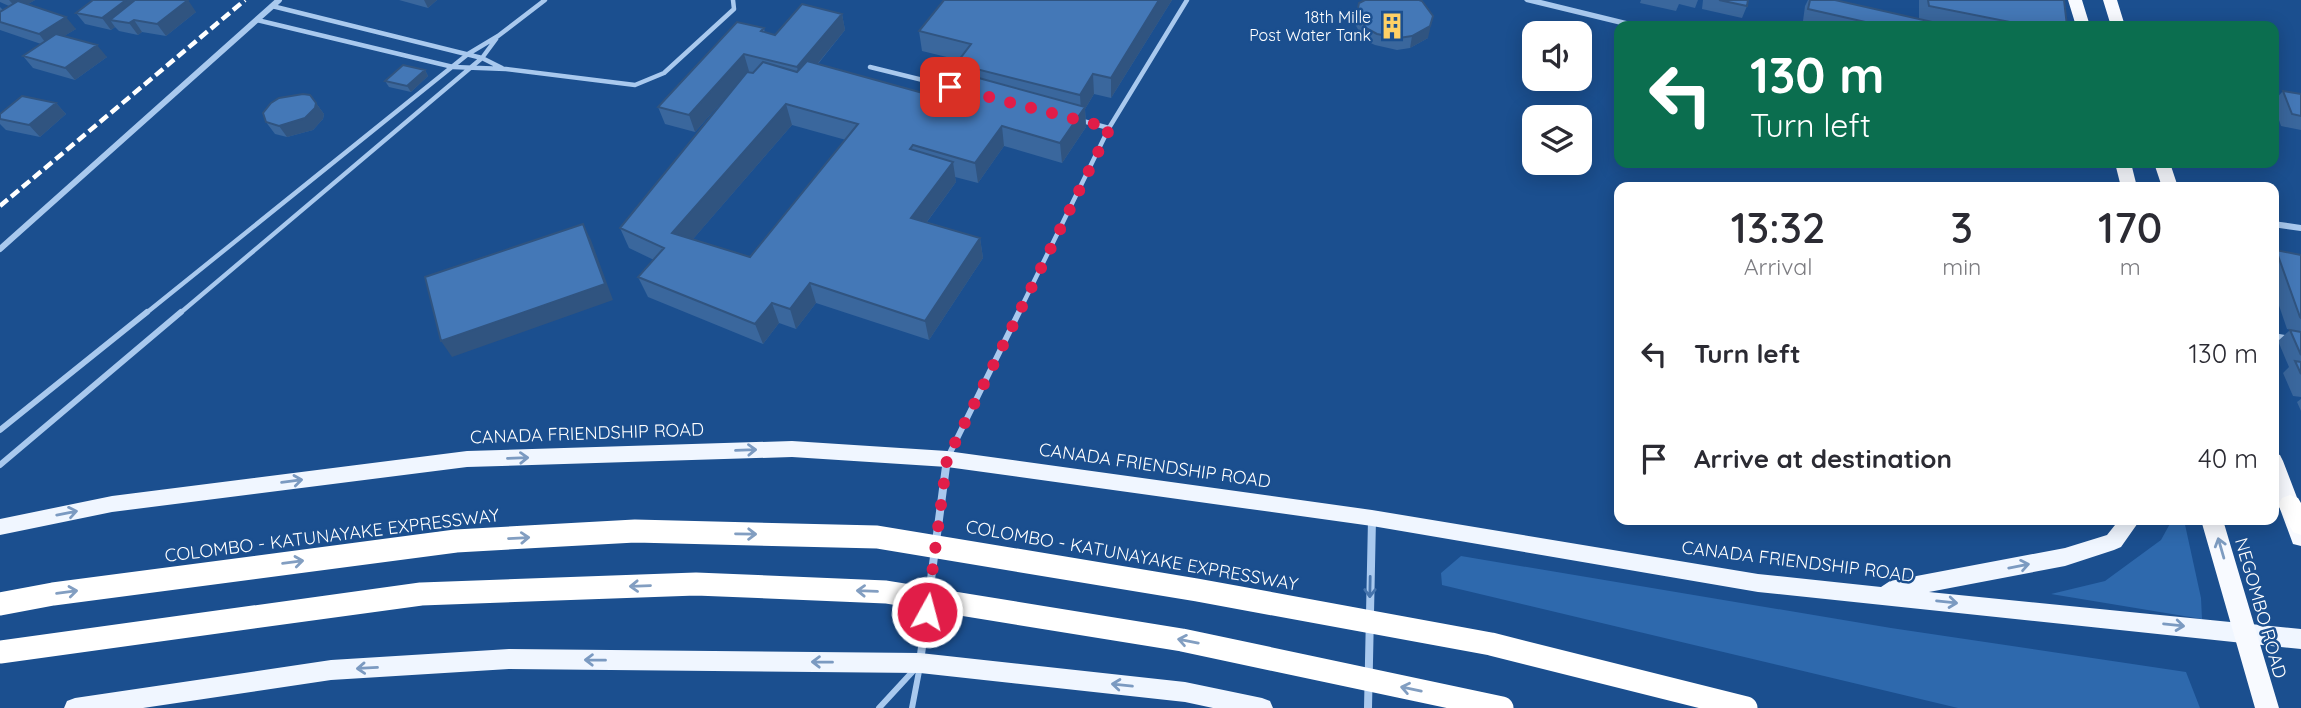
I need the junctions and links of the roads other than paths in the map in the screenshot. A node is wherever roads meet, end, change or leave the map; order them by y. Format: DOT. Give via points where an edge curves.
graph roads {
  1 [pos="279,0"];
  2 [pos="545,0"];
  3 [pos="733,0"];
  4 [pos="1187,0"];
  5 [pos="1529,0"];
  6 [pos="2110,0"];
  7 [pos="2072,4"];
  8 [pos="272,6"];
  9 [pos="257,20"];
  10 [pos="1615,21"];
  11 [pos="2080,21"];
  12 [pos="2116,21"];
  13 [pos="498,36"];
  14 [pos="468,54"];
  15 [pos="482,58"];
  16 [pos="870,66"];
  17 [pos="453,67"];
  18 [pos="469,69"];
  19 [pos="506,69"];
  20 [pos="950,87"];
  21 [pos="1070,117"];
  22 [pos="1110,128"];
  23 [pos="2279,225"];
  24 [pos="2301,228"];
  25 [pos="0,248"];
  26 [pos="2279,338"];
  27 [pos="2301,342"];
  28 [pos="0,430"];
  29 [pos="947,459"];
  30 [pos="0,465"];
  31 [pos="2279,474"];
  32 [pos="2297,513"];
  33 [pos="1372,518"];
  34 [pos="2126,525"];
  35 [pos="2213,525"];
  36 [pos="0,527"];
  37 [pos="2301,537"];
  38 [pos="1758,583"];
  39 [pos="0,604"];
  40 [pos="2244,632"];
  41 [pos="2301,639"];
  42 [pos="0,652"];
  43 [pos="920,663"];
  44 [pos="75,708"];
  45 [pos="879,708"];
  46 [pos="912,708"];
  47 [pos="1262,708"];
  48 [pos="1368,708"];
  49 [pos="1502,708"];
  50 [pos="1746,708"];
  51 [pos="2267,708"];
  1 -- 8 [label="street"];
  2 -- 13 [label="lane"];
  3 -- 19 [label="lane" via="734,9 664,72 635,85"];
  4 -- 22 [label="lane"];
  5 -- 10 [label="street"];
  6 -- 12 [label="highway"];
  7 -- 11 [label="highway"];
  8 -- 9 [label="street"];
  8 -- 14 [label="lane"];
  9 -- 17 [label="lane"];
  9 -- 25 [label="street"];
  13 -- 14 [label="lane"];
  13 -- 15 [label="lane"];
  14 -- 15 [label="lane"];
  14 -- 17 [label="lane"];
  15 -- 18 [label="lane"];
  15 -- 19 [label="lane"];
  16 -- 20 [label="lane"];
  17 -- 18 [label="lane"];
  17 -- 28 [label="lane"];
  18 -- 19 [label="lane"];
  18 -- 30 [label="lane"];
  21 -- 22 [label="lane"];
  22 -- 29 [label="lane"];
  23 -- 24 [label="street"];
  26 -- 27 [label="street"];
  29 -- 33 [label="main road, CANADA FRIENDSHIP ROAD"];
  36 -- 29 [label="main road, CANADA FRIENDSHIP ROAD, one-way" via="112,504 467,459 792,449"];
  29 -- 43 [label="street"];
  31 -- 32 [label="highway"];
  32 -- 37 [label="highway"];
  33 -- 38 [label="main road, CANADA FRIENDSHIP ROAD"];
  33 -- 48 [label="street, one-way"];
  38 -- 34 [label="main road, one-way" via="1896,590 2065,557 2114,541"];
  40 -- 35 [label="highway, NEGOMBO ROAD, one-way"];
  38 -- 40 [label="main road, CANADA FRIENDSHIP ROAD, one-way"];
  39 -- 50 [label="highway, COLOMBO - KATUNAYAKE EXPRESSWAY, one-way, bridge" via="456,541 635,531 877,537 1491,644"];
  40 -- 41 [label="main road, CANADA FRIENDSHIP ROAD"];
  40 -- 51 [label="highway, NEGOMBO ROAD"];
  49 -- 42 [label="highway, one-way, bridge" via="1182,640 886,592 751,586 421,594"];
  43 -- 44 [label="main road, one-way" via="509,659 331,670"];
  43 -- 45 [label="lane"];
  43 -- 46 [label="lane"];
  47 -- 43 [label="main road, one-way" via="1185,692"];
}
